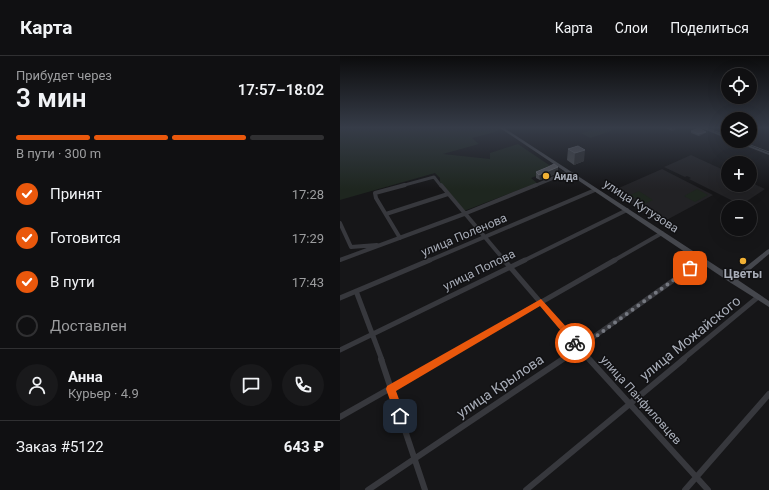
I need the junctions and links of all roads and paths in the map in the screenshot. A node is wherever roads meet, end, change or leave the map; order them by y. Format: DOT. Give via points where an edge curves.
graph roads {
  1 [pos="532,148"];
  2 [pos="754,148"];
  3 [pos="769,154"];
  4 [pos="568,172"];
  5 [pos="595,190"];
  6 [pos="448,194"];
  7 [pos="627,210"];
  8 [pos="386,214"];
  9 [pos="464,214"];
  10 [pos="340,223"];
  11 [pos="662,233"];
  12 [pos="400,238"];
  13 [pos="484,238"];
  14 [pos="379,246"];
  15 [pos="769,251"];
  16 [pos="340,260"];
  17 [pos="702,260"];
  18 [pos="510,266"];
  19 [pos="734,281"];
  20 [pos="356,291"];
  21 [pos="758,297"];
  22 [pos="340,298"];
  23 [pos="541,302"];
  24 [pos="769,304"];
  25 [pos="373,334"];
  26 [pos="580,348"];
  27 [pos="340,350"];
  28 [pos="390,389"];
  29 [pos="769,394"];
  30 [pos="630,402"];
  31 [pos="340,417"];
  32 [pos="414,458"];
  33 [pos="696,477"];
  34 [pos="368,490"];
  35 [pos="425,490"];
  36 [pos="526,490"];
  37 [pos="685,490"];
  38 [pos="708,490"];
  1 -- 4 [label="main road, улица Кутузова"];
  2 -- 3 [label="main road"];
  4 -- 5 [label="main road, улица Кутузова"];
  4 -- 9 [label="street"];
  5 -- 7 [label="main road, улица Кутузова"];
  5 -- 13 [label="street, улица Поленова"];
  6 -- 8 [label="street"];
  6 -- 8 [label="street, улица Панфиловцев" via="435,178 429,177 375,193"];
  6 -- 9 [label="street, улица Панфиловцев"];
  7 -- 11 [label="main road, улица Кутузова"];
  7 -- 18 [label="street, улица Попова"];
  8 -- 12 [label="street"];
  9 -- 12 [label="street"];
  9 -- 13 [label="street, улица Панфиловцев"];
  10 -- 14 [label="street" via="351,247"];
  11 -- 17 [label="main road, улица Кутузова"];
  11 -- 23 [label="street"];
  12 -- 14 [label="street"];
  13 -- 18 [label="street, улица Панфиловцев"];
  13 -- 20 [label="street, улица Поленова"];
  14 -- 16 [label="street"];
  15 -- 19 [label="main road"];
  17 -- 19 [label="main road, улица Кутузова"];
  17 -- 26 [label="street, улица Крылова"];
  18 -- 23 [label="street, улица Панфиловцев"];
  18 -- 25 [label="street, улица Попова"];
  19 -- 21 [label="main road, улица Кутузова"];
  20 -- 22 [label="street, улица Поленова"];
  20 -- 25 [label="street"];
  21 -- 24 [label="main road, улица Кутузова"];
  21 -- 30 [label="street, улица Можайского"];
  23 -- 26 [label="street, улица Панфиловцев"];
  23 -- 28 [label="street"];
  25 -- 27 [label="street, улица Попова"];
  25 -- 28 [label="street"];
  26 -- 30 [label="street, улица Панфиловцев"];
  26 -- 32 [label="street, улица Крылова"];
  28 -- 31 [label="street"];
  28 -- 32 [label="street"];
  29 -- 33 [label="street"];
  30 -- 33 [label="street, улица Панфиловцев"];
  30 -- 36 [label="street, улица Можайского"];
  32 -- 34 [label="street, улица Крылова"];
  32 -- 35 [label="street"];
  33 -- 37 [label="street"];
  33 -- 38 [label="street, улица Панфиловцев"];
}
